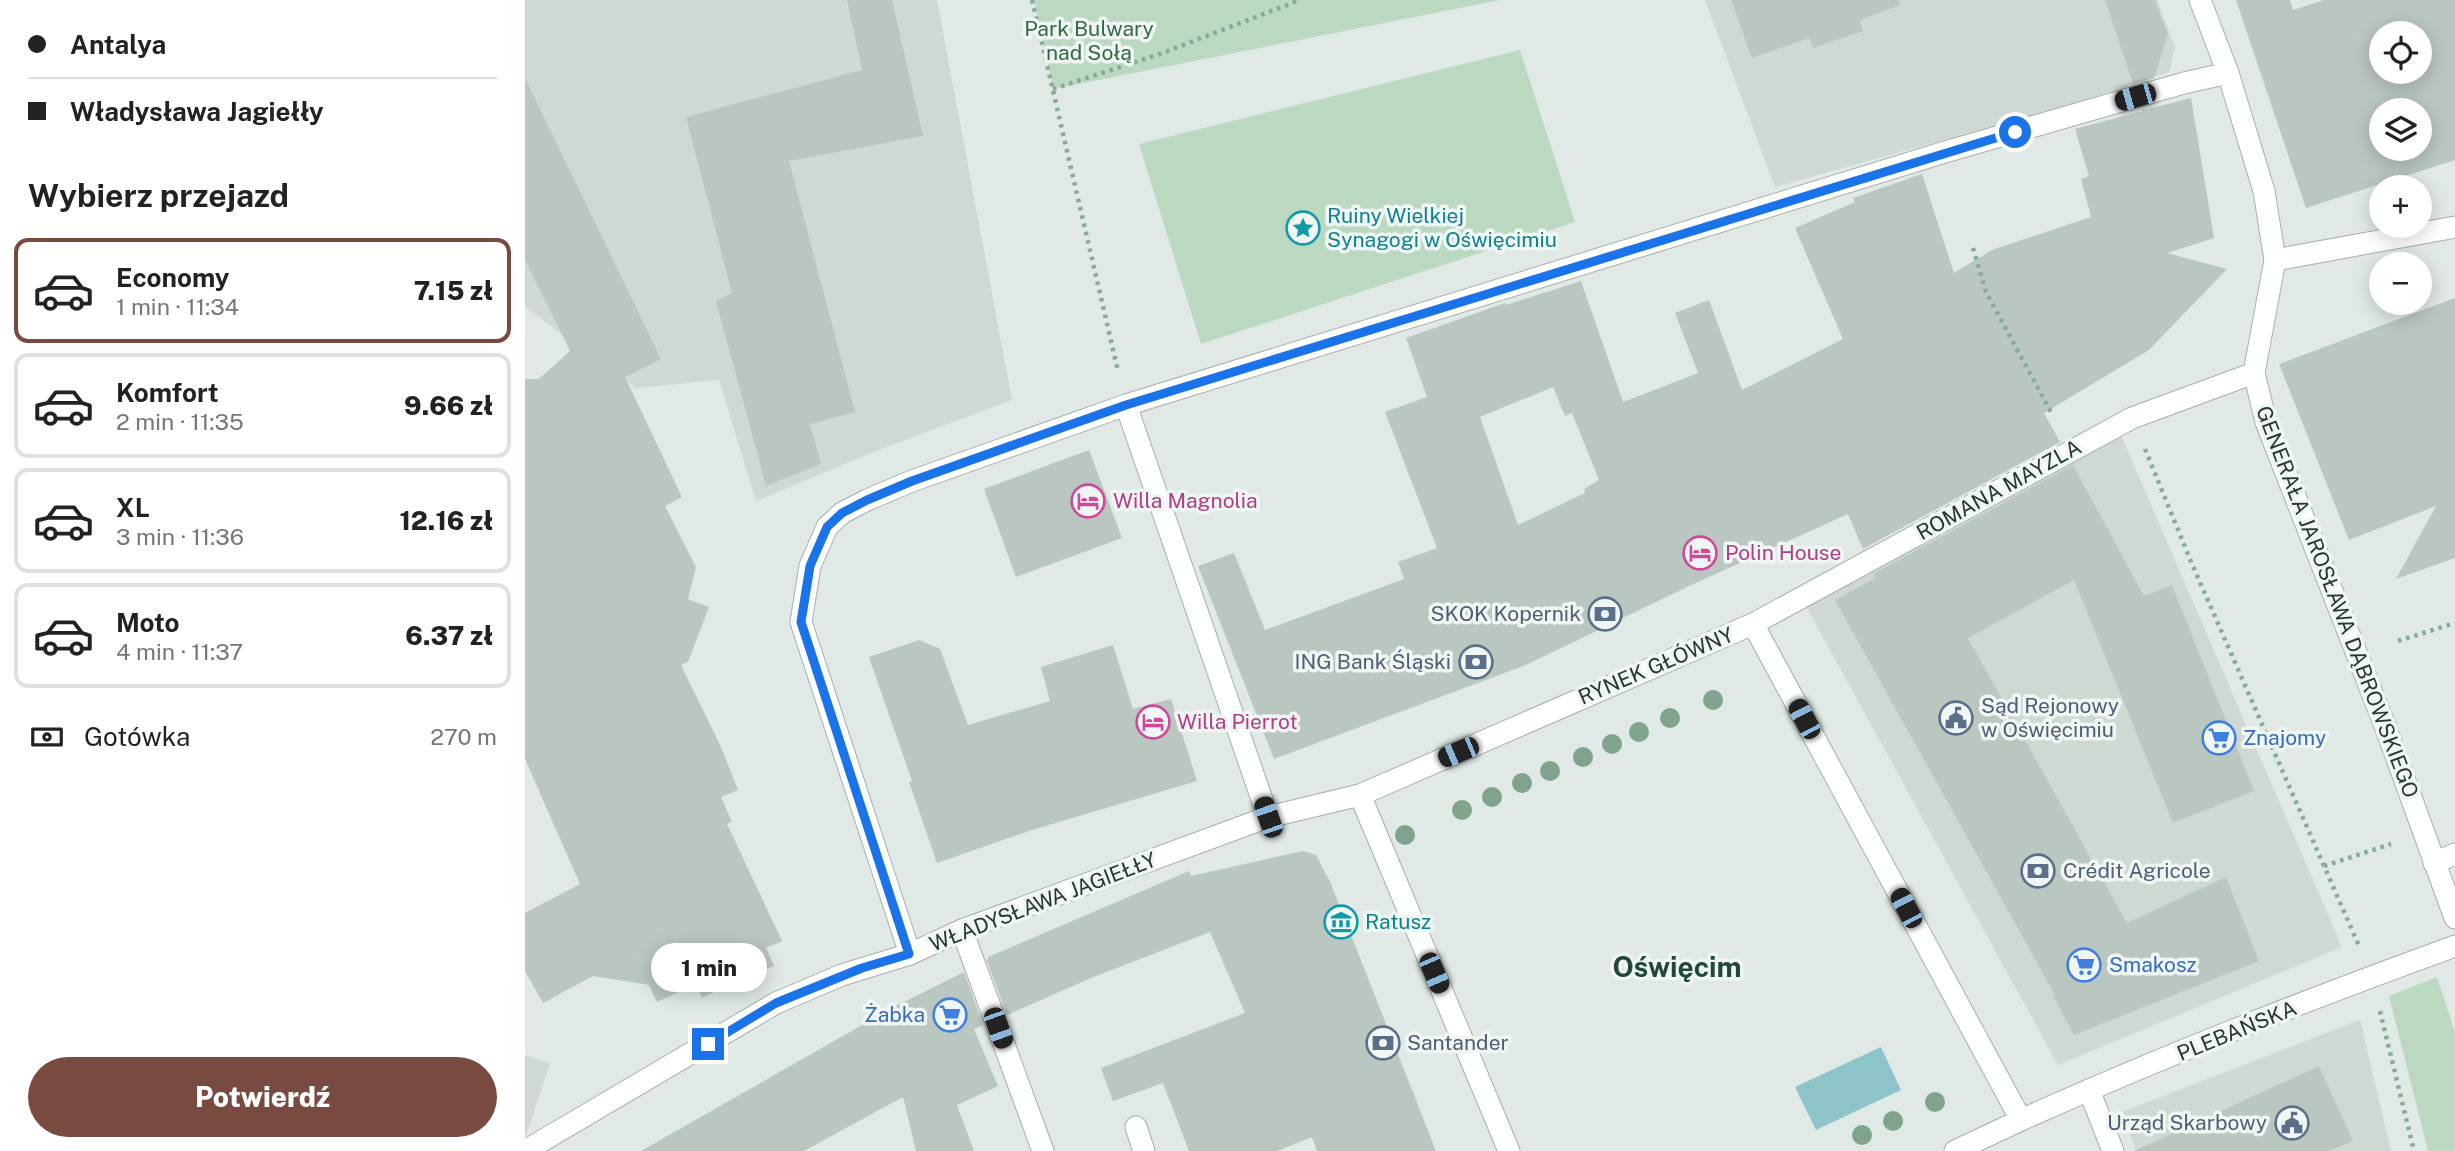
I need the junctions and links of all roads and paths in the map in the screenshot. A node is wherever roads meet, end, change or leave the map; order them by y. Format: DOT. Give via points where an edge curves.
graph roads {
  1 [pos="1033,0"];
  2 [pos="1300,0"];
  3 [pos="2200,0"];
  4 [pos="2228,73"];
  5 [pos="1053,89"];
  6 [pos="2455,227"];
  7 [pos="1973,248"];
  8 [pos="2276,260"];
  9 [pos="2253,373"];
  10 [pos="1126,405"];
  11 [pos="2053,416"];
  12 [pos="2132,418"];
  13 [pos="2455,623"];
  14 [pos="1753,624"];
  15 [pos="2398,641"];
  16 [pos="1360,795"];
  17 [pos="1268,817"];
  18 [pos="2392,844"];
  19 [pos="2455,855"];
  20 [pos="2434,863"];
  21 [pos="2324,866"];
  22 [pos="2455,918"];
  23 [pos="962,930"];
  24 [pos="2455,946"];
  25 [pos="909,954"];
  26 [pos="2372,976"];
  27 [pos="2089,1090"];
  28 [pos="2021,1120"];
  29 [pos="1136,1127"];
  30 [pos="525,1151"];
  31 [pos="1043,1151"];
  32 [pos="1145,1151"];
  33 [pos="1509,1151"];
  34 [pos="1955,1151"];
  35 [pos="2113,1151"];
  36 [pos="2414,1151"];
  1 -- 5 [label="path"];
  2 -- 5 [label="path"];
  3 -- 4 [label="street, GENERAŁA JAROSŁAWA DĄBROWSKIEGO"];
  4 -- 8 [label="street, GENERAŁA JAROSŁAWA DĄBROWSKIEGO" via="2264,191"];
  4 -- 10 [label="street" via="1958,149"];
  5 -- 10 [label="path"];
  6 -- 8 [label="street"];
  7 -- 11 [label="path" via="1986,292"];
  8 -- 9 [label="street, GENERAŁA JAROSŁAWA DĄBROWSKIEGO"];
  9 -- 12 [label="street, ROMANA MAYZLA"];
  9 -- 20 [label="street, GENERAŁA JAROSŁAWA DĄBROWSKIEGO" via="2266,422"];
  10 -- 17 [label="street"];
  10 -- 25 [label="street" via="867,500 827,527 810,566 801,622"];
  12 -- 14 [label="street, ROMANA MAYZLA"];
  12 -- 21 [label="path"];
  13 -- 15 [label="path"];
  14 -- 16 [label="street, RYNEK GŁÓWNY"];
  14 -- 28 [label="street, RYNEK GŁÓWNY"];
  16 -- 17 [label="street, RYNEK GŁÓWNY"];
  16 -- 33 [label="street"];
  17 -- 23 [label="street, WŁADYSŁAWA JAGIEŁŁY"];
  18 -- 21 [label="path"];
  19 -- 20 [label="street"];
  20 -- 22 [label="street, GENERAŁA JAROSŁAWA DĄBROWSKIEGO"];
  21 -- 26 [label="path"];
  23 -- 25 [label="street, WŁADYSŁAWA JAGIEŁŁY"];
  23 -- 31 [label="street"];
  24 -- 26 [label="street, PLEBAŃSKA"];
  25 -- 30 [label="street, WŁADYSŁAWA JAGIEŁŁY" via="776,1003"];
  26 -- 27 [label="street, PLEBAŃSKA"];
  26 -- 36 [label="path"];
  27 -- 28 [label="street, PLEBAŃSKA"];
  27 -- 35 [label="street"];
  28 -- 34 [label="street"];
  29 -- 32 [label="street"];
}
